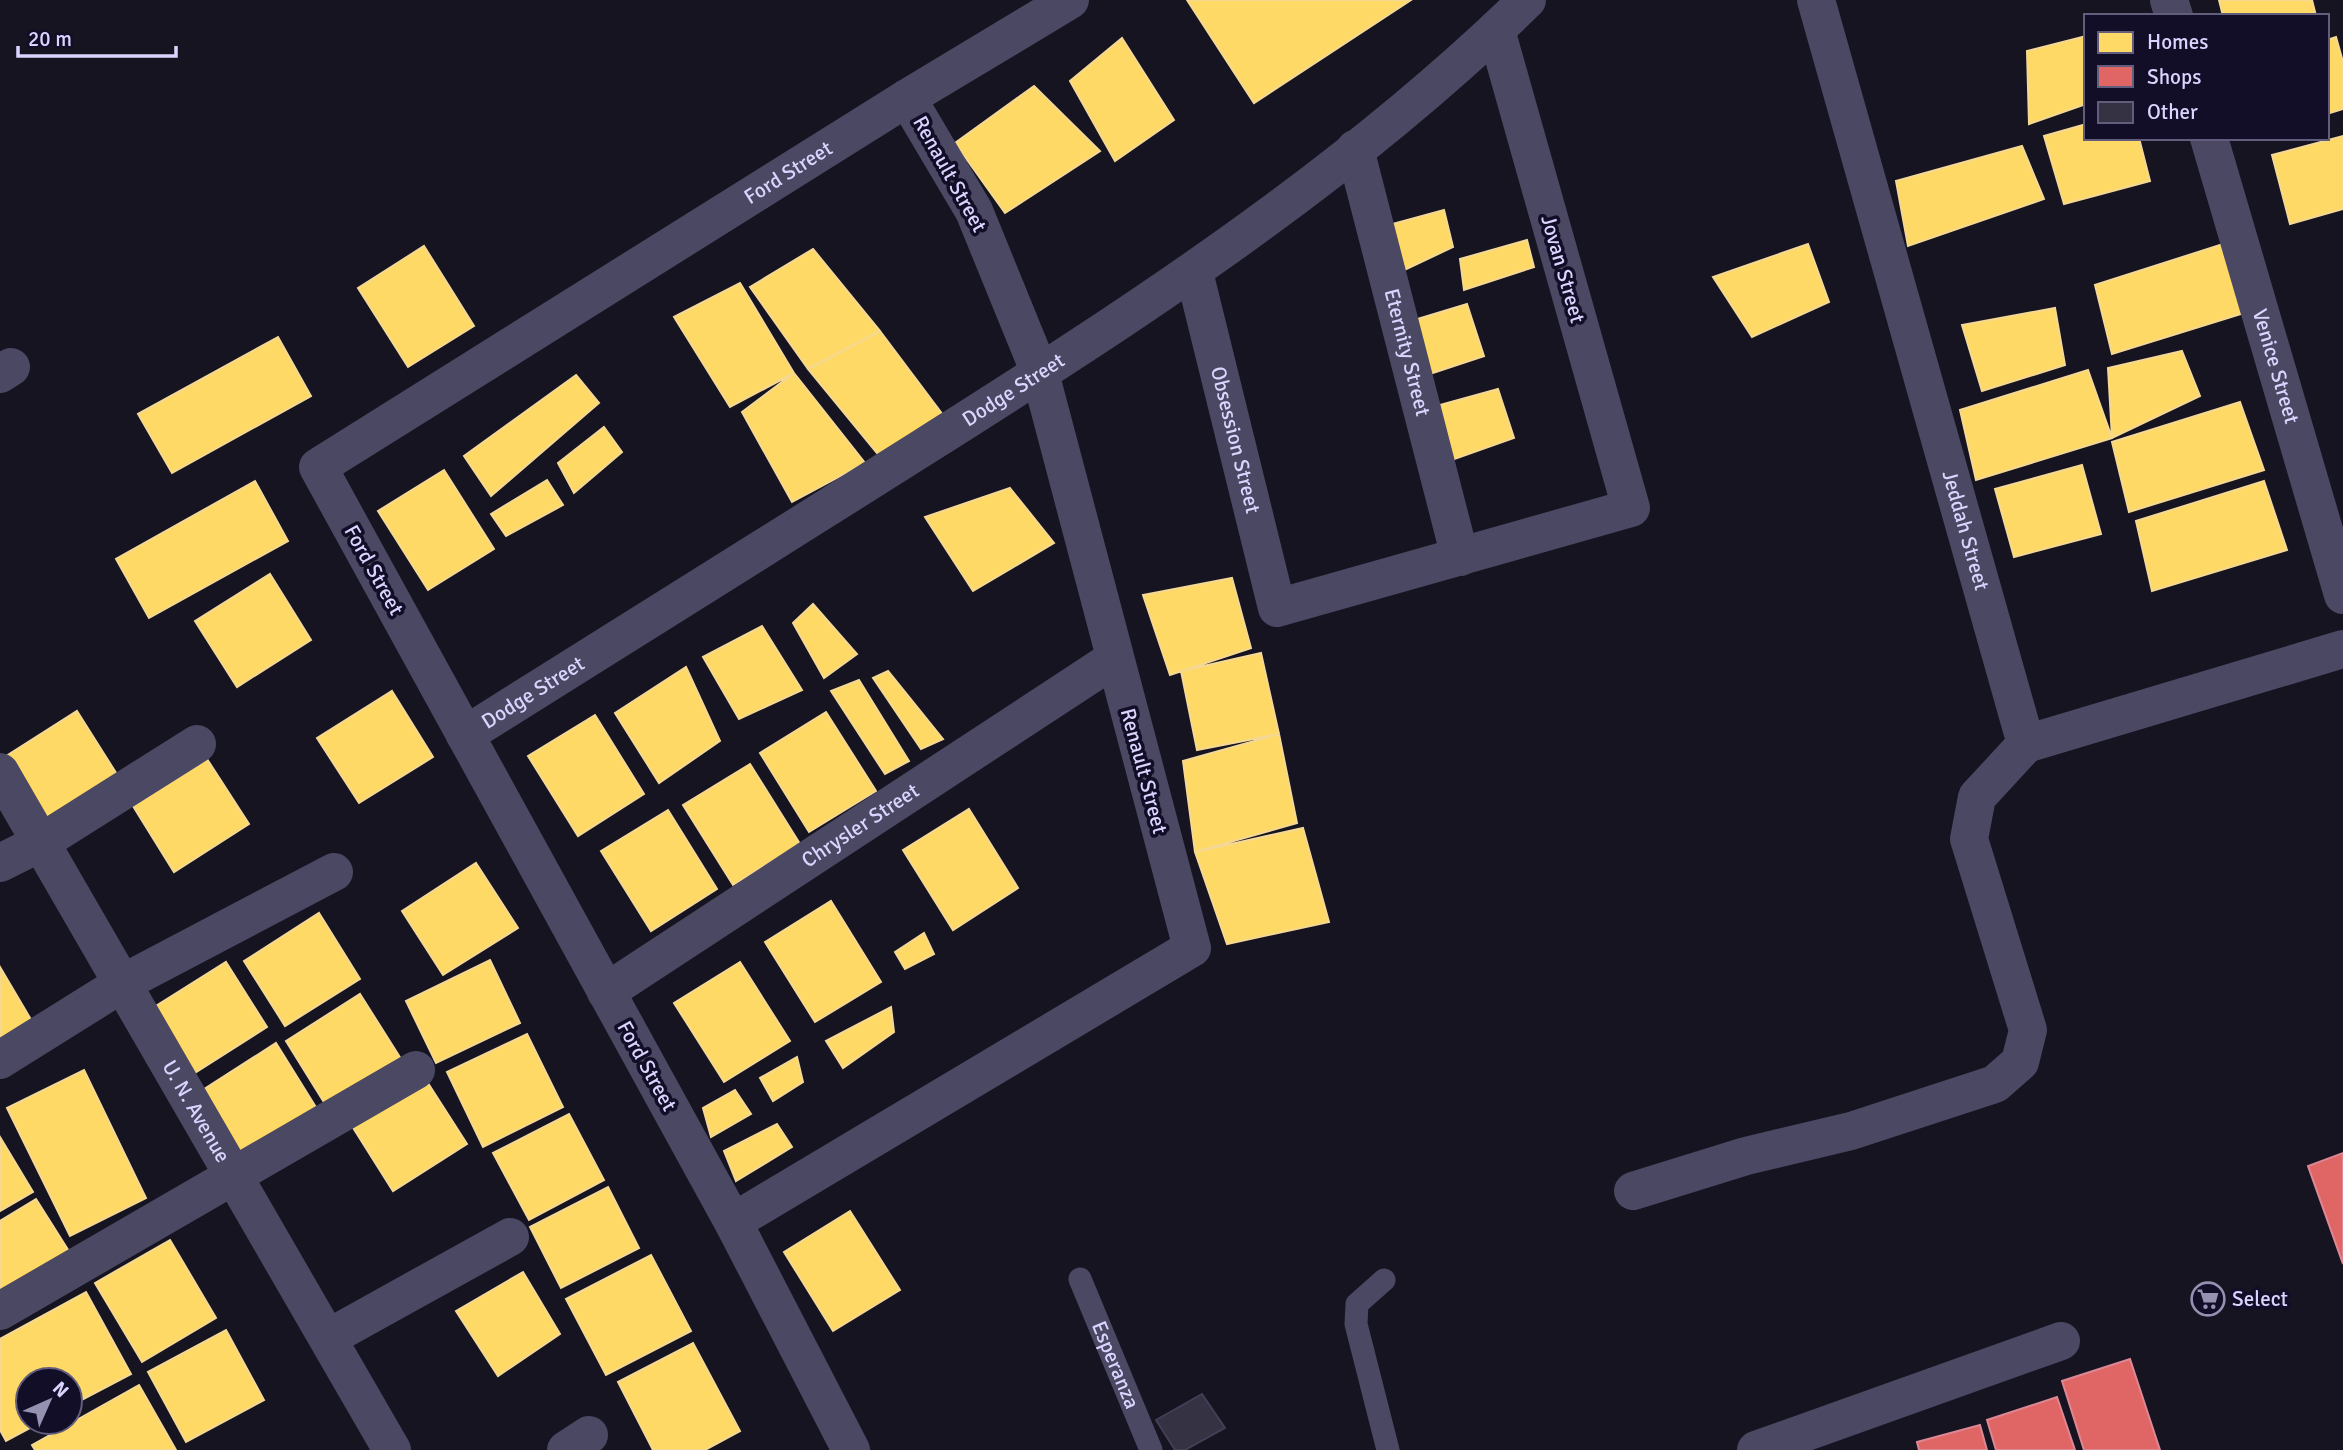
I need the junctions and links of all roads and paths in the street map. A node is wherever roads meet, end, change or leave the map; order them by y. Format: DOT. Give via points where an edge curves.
graph roads {
  1 [pos="1069,0"];
  2 [pos="1527,0"];
  3 [pos="1816,0"];
  4 [pos="1496,30"];
  5 [pos="907,98"];
  6 [pos="2210,140"];
  7 [pos="1355,149"];
  8 [pos="1194,272"];
  9 [pos="1040,373"];
  10 [pos="1460,556"];
  11 [pos="2343,594"];
  12 [pos="2343,649"];
  13 [pos="1114,659"];
  14 [pos="466,735"];
  15 [pos="197,744"];
  16 [pos="2026,744"];
  17 [pos="0,772"];
  18 [pos="40,843"];
  19 [pos="0,863"];
  20 [pos="334,873"];
  21 [pos="123,983"];
  22 [pos="606,992"];
  23 [pos="0,1060"];
  24 [pos="416,1070"];
  25 [pos="234,1177"];
  26 [pos="1633,1191"];
  27 [pos="733,1222"];
  28 [pos="510,1237"];
  29 [pos="1080,1279"];
  30 [pos="1384,1280"];
  31 [pos="0,1311"];
  32 [pos="328,1338"];
  33 [pos="2061,1341"];
  34 [pos="1795,1445"];
  35 [pos="392,1450"];
  36 [pos="851,1450"];
  37 [pos="1151,1450"];
  38 [pos="1388,1450"];
  39 [pos="1756,1450"];
  1 -- 5 [label="street, Ford Street"];
  2 -- 4 [label="street, Dodge Street"];
  3 -- 16 [label="street, Jeddah Street"];
  4 -- 7 [label="street, Dodge Street"];
  4 -- 10 [label="street, Jovan Street" via="1631,508"];
  5 -- 9 [label="street, Renault Street" via="974,211"];
  5 -- 14 [label="street, Ford Street" via="318,467"];
  6 -- 11 [label="street, Venice Street"];
  7 -- 8 [label="street, Dodge Street"];
  7 -- 10 [label="street, Eternity Street"];
  8 -- 9 [label="street, Dodge Street"];
  8 -- 10 [label="street, Obsession Street" via="1277,608"];
  9 -- 13 [label="street, Renault Street"];
  9 -- 14 [label="street, Dodge Street"];
  12 -- 16 [label="street"];
  13 -- 22 [label="street, Chrysler Street"];
  13 -- 27 [label="street, Renault Street" via="1192,948"];
  14 -- 22 [label="street, Ford Street"];
  15 -- 18 [label="street"];
  16 -- 26 [label="street" via="1977,797 1969,839 2028,1030 2020,1062 1995,1084 1851,1131 1746,1156"];
  17 -- 18 [label="street, U. N. Avenue"];
  18 -- 19 [label="street"];
  18 -- 21 [label="street, U. N. Avenue"];
  20 -- 21 [label="street"];
  21 -- 23 [label="street"];
  21 -- 25 [label="street, U. N. Avenue"];
  22 -- 27 [label="street, Ford Street"];
  24 -- 25 [label="street"];
  25 -- 31 [label="street"];
  25 -- 32 [label="street, U. N. Avenue"];
  27 -- 36 [label="street, Ford Street"];
  28 -- 32 [label="street"];
  29 -- 37 [label="lane, Esperanza"];
  30 -- 38 [label="lane" via="1357,1304 1356,1324"];
  32 -- 35 [label="street, U. N. Avenue"];
  33 -- 34 [label="street"];
  34 -- 39 [label="street"];
}
